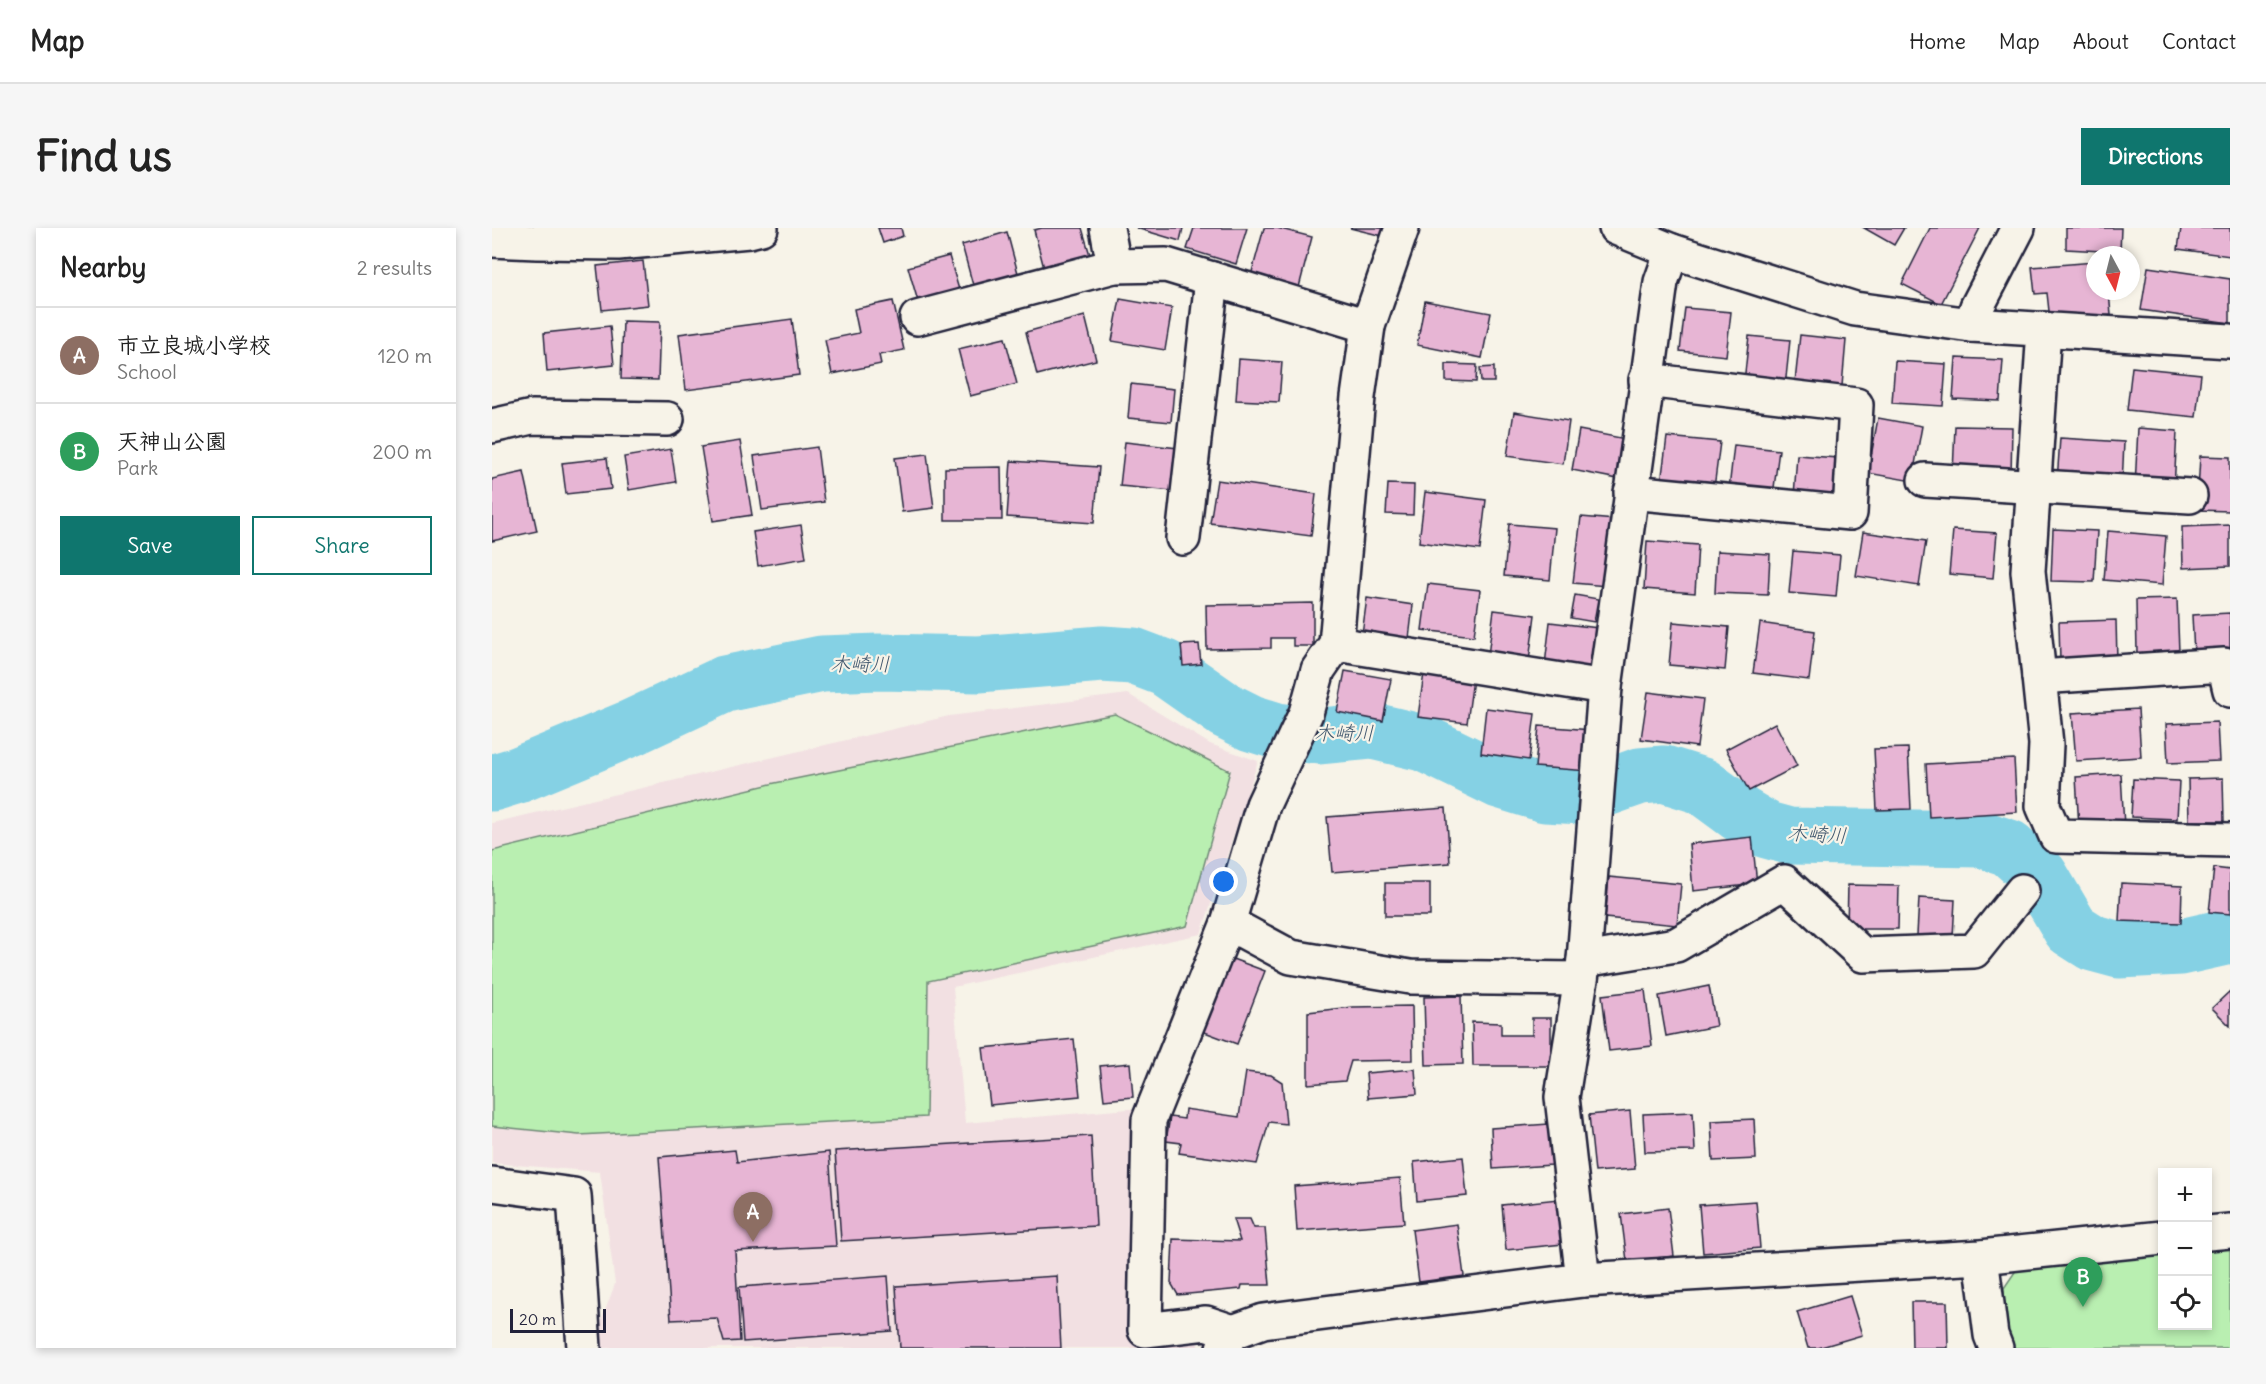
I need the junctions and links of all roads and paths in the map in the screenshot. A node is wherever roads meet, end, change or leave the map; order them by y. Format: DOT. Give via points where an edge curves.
graph roads {
  1 [pos="761,228"];
  2 [pos="1107,228"];
  3 [pos="1401,228"];
  4 [pos="1616,228"];
  5 [pos="2018,228"];
  6 [pos="629,234"];
  7 [pos="492,240"];
  8 [pos="1672,251"];
  9 [pos="1114,266"];
  10 [pos="1212,279"];
  11 [pos="916,318"];
  12 [pos="1971,325"];
  13 [pos="1368,326"];
  14 [pos="2044,329"];
  15 [pos="2230,341"];
  16 [pos="1646,380"];
  17 [pos="667,419"];
  18 [pos="492,426"];
  19 [pos="1925,480"];
  20 [pos="2034,487"];
  21 [pos="1631,492"];
  22 [pos="2190,496"];
  23 [pos="1183,538"];
  24 [pos="1336,644"];
  25 [pos="2039,677"];
  26 [pos="1605,687"];
  27 [pos="2230,690"];
  28 [pos="2230,840"];
  29 [pos="2022,891"];
  30 [pos="1228,923"];
  31 [pos="1583,969"];
  32 [pos="492,1184"];
  33 [pos="2230,1231"];
  34 [pos="2212,1233"];
  35 [pos="2158,1239"];
  36 [pos="1981,1257"];
  37 [pos="1582,1280"];
  38 [pos="1228,1340"];
  39 [pos="584,1348"];
  40 [pos="1996,1348"];
  1 -- 6 [label="street"];
  2 -- 9 [label="street"];
  3 -- 13 [label="street"];
  4 -- 8 [label="street"];
  5 -- 12 [label="street"];
  6 -- 7 [label="street" via="549,243"];
  8 -- 12 [label="street" via="1855,309"];
  8 -- 16 [label="street" via="1661,282"];
  9 -- 10 [label="street" via="1166,265"];
  9 -- 11 [label="street"];
  10 -- 13 [label="street"];
  10 -- 23 [label="street"];
  12 -- 14 [label="street"];
  13 -- 24 [label="street"];
  14 -- 15 [label="street"];
  14 -- 20 [label="street"];
  16 -- 21 [label="street"];
  16 -- 21 [label="street" via="1856,405 1850,513"];
  17 -- 18 [label="street" via="532,417"];
  19 -- 20 [label="street"];
  20 -- 22 [label="street"];
  20 -- 25 [label="street" via="2028,571"];
  21 -- 26 [label="street"];
  24 -- 26 [label="street"];
  24 -- 30 [label="street" via="1318,669 1306,713 1263,805"];
  25 -- 27 [label="street" via="2224,665"];
  25 -- 28 [label="street" via="2046,744 2043,807 2056,836"];
  26 -- 31 [label="street"];
  29 -- 31 [label="street" via="1974,951 1863,955 1784,882 1676,945"];
  30 -- 31 [label="street" via="1291,957 1410,977"];
  30 -- 38 [label="street" via="1149,1120 1146,1330 1206,1323"];
  31 -- 37 [label="street" via="1562,1097"];
  32 -- 39 [label="street" via="574,1195"];
  33 -- 34 [label="street"];
  35 -- 36 [label="street"];
  36 -- 37 [label="street"];
  36 -- 40 [label="street"];
  37 -- 38 [label="street" via="1263,1321"];
}
